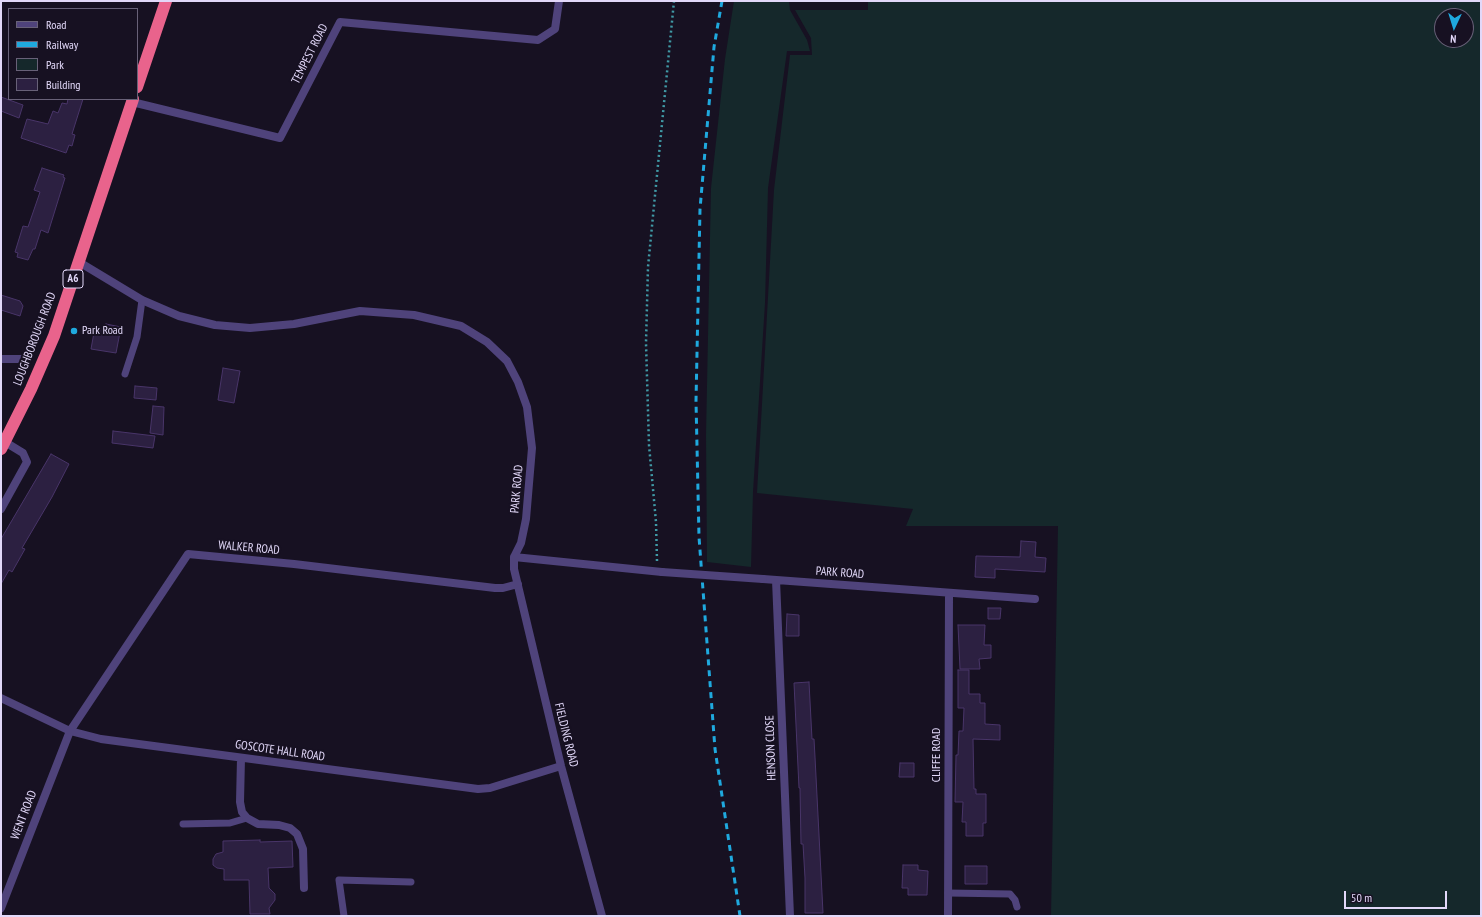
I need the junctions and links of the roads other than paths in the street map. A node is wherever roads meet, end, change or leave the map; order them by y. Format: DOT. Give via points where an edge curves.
graph roads {
  1 [pos="166,1"];
  2 [pos="559,1"];
  3 [pos="138,85"];
  4 [pos="133,101"];
  5 [pos="79,262"];
  6 [pos="142,300"];
  7 [pos="1,359"];
  8 [pos="23,360"];
  9 [pos="125,374"];
  10 [pos="3,446"];
  11 [pos="1,510"];
  12 [pos="514,557"];
  13 [pos="776,580"];
  14 [pos="518,584"];
  15 [pos="949,593"];
  16 [pos="1035,600"];
  17 [pos="1,698"];
  18 [pos="70,731"];
  19 [pos="241,758"];
  20 [pos="561,766"];
  21 [pos="247,818"];
  22 [pos="183,824"];
  23 [pos="411,882"];
  24 [pos="304,888"];
  25 [pos="948,893"];
  26 [pos="1017,907"];
  27 [pos="1,908"];
  28 [pos="344,916"];
  29 [pos="602,916"];
  30 [pos="790,916"];
  31 [pos="948,916"];
  1 -- 3 [label="highway"];
  2 -- 4 [label="street, TEMPEST ROAD" via="555,29 538,40 340,22 280,138"];
  4 -- 5 [label="highway, LOUGHBOROUGH ROAD / A6"];
  5 -- 6 [label="street, PARK ROAD"];
  5 -- 10 [label="highway, LOUGHBOROUGH ROAD / A6" via="54,336"];
  6 -- 9 [label="lane" via="137,337"];
  6 -- 12 [label="street, PARK ROAD" via="186,318 215,325 250,328 294,324 360,311 414,315 461,326 487,342 507,362 527,407 532,448 526,519 521,543"];
  7 -- 8 [label="street"];
  10 -- 11 [label="street" via="23,452 27,462"];
  12 -- 13 [label="street, PARK ROAD, bridge" via="660,572"];
  12 -- 14 [label="street, FIELDING ROAD"];
  13 -- 15 [label="street, PARK ROAD"];
  13 -- 30 [label="street, HENSON CLOSE"];
  14 -- 18 [label="street, WALKER ROAD" via="495,588 188,554"];
  14 -- 20 [label="street, FIELDING ROAD"];
  15 -- 16 [label="street, PARK ROAD"];
  15 -- 25 [label="street, CLIFFE ROAD"];
  17 -- 18 [label="street, GOSCOTE HALL ROAD"];
  18 -- 19 [label="street, GOSCOTE HALL ROAD" via="101,739"];
  18 -- 27 [label="street, WENT ROAD"];
  19 -- 20 [label="street, GOSCOTE HALL ROAD" via="478,789 490,788"];
  19 -- 21 [label="street" via="240,802 242,812"];
  20 -- 29 [label="street, FIELDING ROAD"];
  21 -- 22 [label="lane" via="230,822"];
  21 -- 24 [label="street" via="258,824 290,828 297,834 303,849"];
  23 -- 28 [label="lane" via="339,880"];
  25 -- 26 [label="lane" via="1010,894"];
  25 -- 31 [label="street, CLIFFE ROAD"];
}
